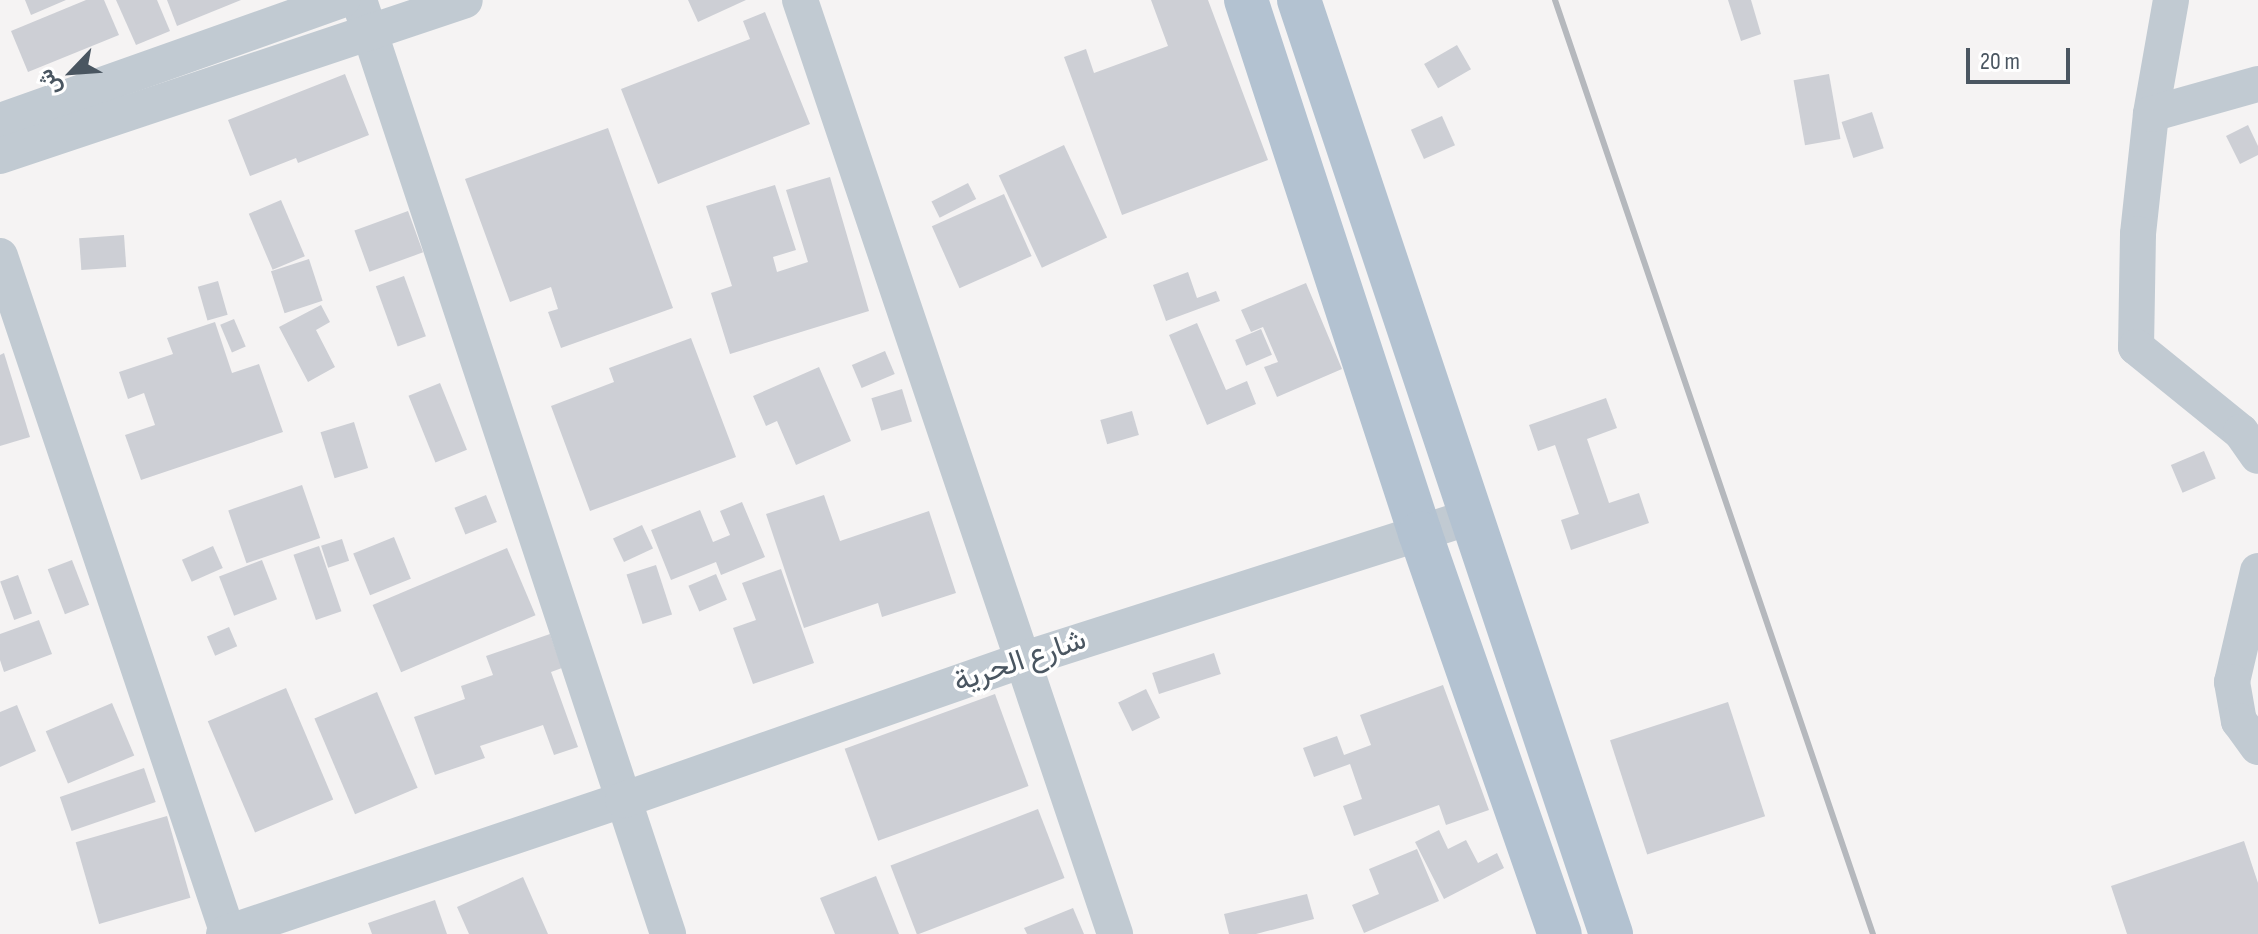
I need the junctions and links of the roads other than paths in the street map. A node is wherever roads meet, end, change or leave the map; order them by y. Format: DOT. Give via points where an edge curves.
graph roads {
  1 [pos="342,0"];
  2 [pos="465,0"];
  3 [pos="800,0"];
  4 [pos="1246,0"];
  5 [pos="1299,0"];
  6 [pos="2171,0"];
  7 [pos="364,16"];
  8 [pos="2258,84"];
  9 [pos="2151,114"];
  10 [pos="0,121"];
  11 [pos="0,156"];
  12 [pos="0,256"];
  13 [pos="2258,456"];
  14 [pos="1472,516"];
  15 [pos="1420,533"];
  16 [pos="2258,571"];
  17 [pos="1022,660"];
  18 [pos="2252,728"];
  19 [pos="623,800"];
  20 [pos="226,934"];
  21 [pos="668,934"];
  22 [pos="1115,934"];
  23 [pos="1560,934"];
  24 [pos="1611,934"];
  1 -- 10 [label="street"];
  2 -- 7 [label="street"];
  3 -- 17 [label="street"];
  4 -- 15 [label="main road"];
  5 -- 14 [label="main road"];
  6 -- 9 [label="street"];
  7 -- 11 [label="street"];
  7 -- 19 [label="street"];
  8 -- 9 [label="street"];
  9 -- 13 [label="street" via="2138,234 2136,347 2241,432"];
  12 -- 20 [label="street"];
  14 -- 15 [label="street, شارع الحرية"];
  14 -- 24 [label="main road"];
  15 -- 17 [label="street, شارع الحرية"];
  15 -- 23 [label="main road"];
  16 -- 18 [label="street" via="2232,682"];
  17 -- 19 [label="street, شارع الحرية"];
  17 -- 22 [label="street"];
  19 -- 20 [label="street, شارع الحرية"];
  19 -- 21 [label="street"];
}
